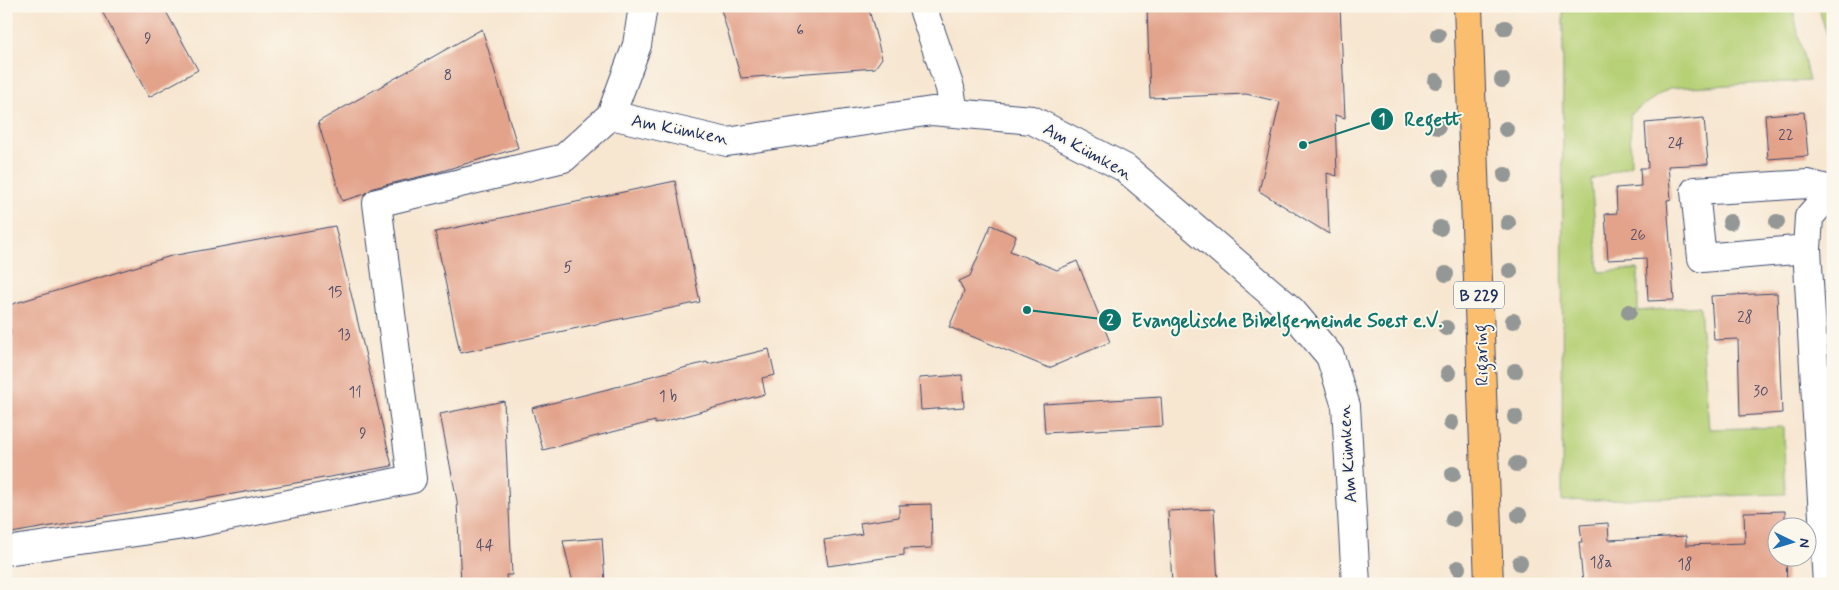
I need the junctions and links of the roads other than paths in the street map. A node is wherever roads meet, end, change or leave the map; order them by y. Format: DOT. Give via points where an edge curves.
graph roads {
  1 [pos="643,6"];
  2 [pos="922,6"];
  3 [pos="1468,6"];
  4 [pos="954,113"];
  5 [pos="611,115"];
  6 [pos="1832,190"];
  7 [pos="1806,249"];
  8 [pos="6,551"];
  9 [pos="1356,584"];
  10 [pos="1489,584"];
  11 [pos="1826,584"];
  1 -- 5 [label="street" via="637,45"];
  2 -- 4 [label="street" via="950,88"];
  3 -- 10 [label="main road, Rigaring / B 229"];
  4 -- 5 [label="street, Am Kümken" via="932,111 727,142"];
  4 -- 9 [label="street, Am Kümken" via="1032,120 1125,168 1292,311 1330,356 1346,406"];
  5 -- 8 [label="street" via="564,158 377,203 412,479 191,524"];
  6 -- 7 [label="street" via="1809,217"];
  6 -- 7 [label="street" via="1808,184 1695,191 1702,258"];
  7 -- 11 [label="street"];
}
